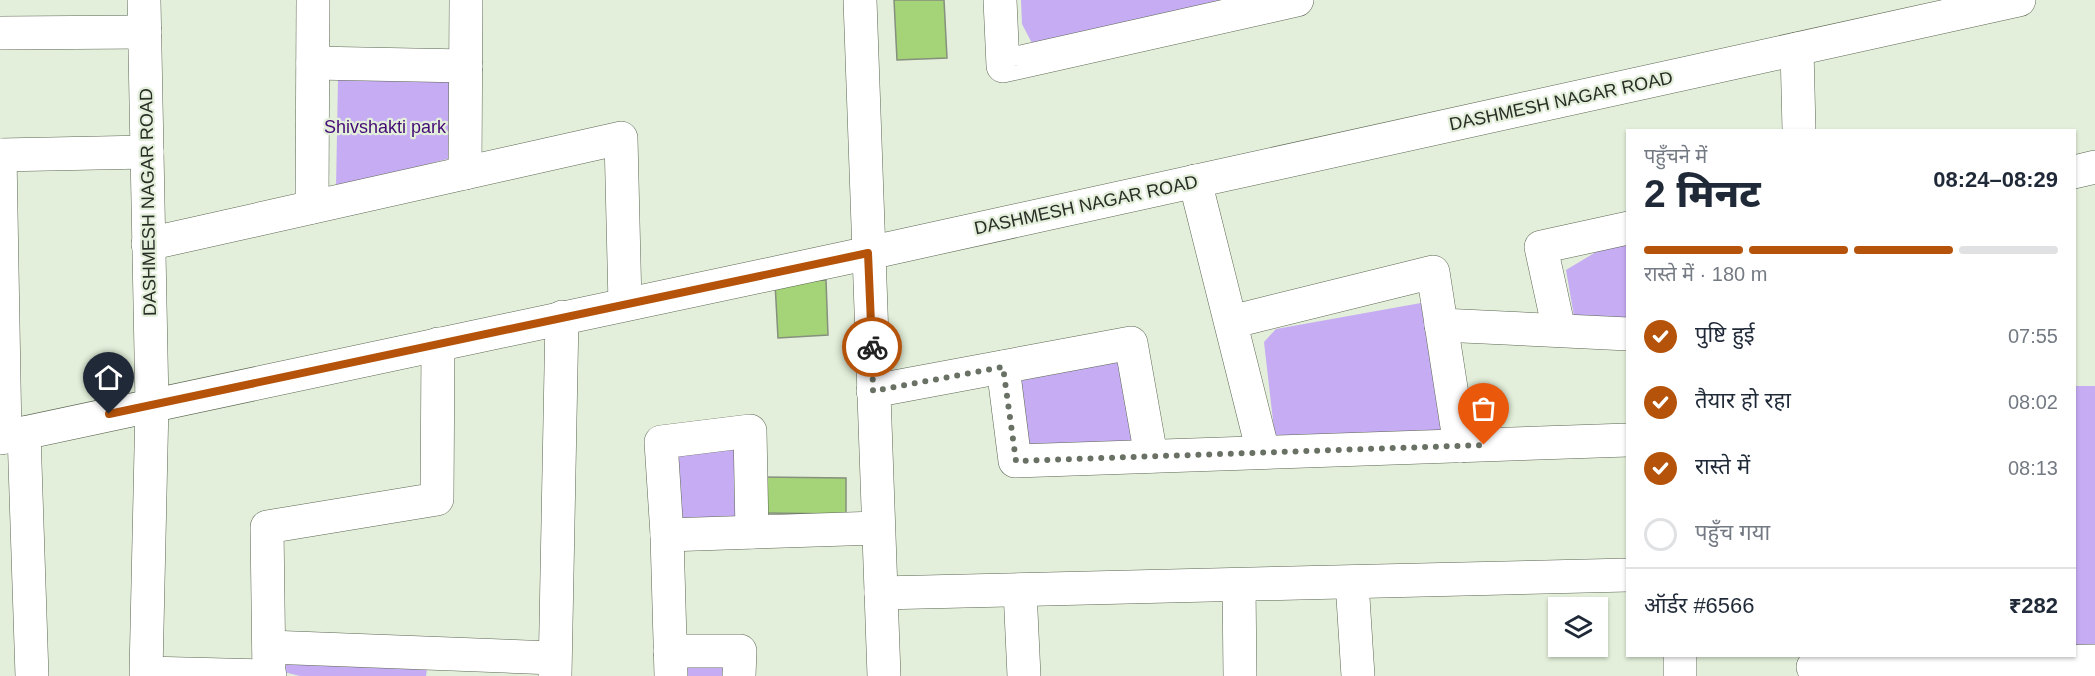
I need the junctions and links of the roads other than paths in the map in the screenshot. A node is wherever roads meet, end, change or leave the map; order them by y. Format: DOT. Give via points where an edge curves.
graph roads {
  1 [pos="313,0"];
  2 [pos="466,0"];
  3 [pos="860,0"];
  4 [pos="1000,0"];
  5 [pos="2019,0"];
  6 [pos="1292,1"];
  7 [pos="1912,11"];
  8 [pos="144,16"];
  9 [pos="0,33"];
  10 [pos="1797,49"];
  11 [pos="312,63"];
  12 [pos="466,66"];
  13 [pos="1799,129"];
  14 [pos="147,152"];
  15 [pos="0,155"];
  16 [pos="2095,167"];
  17 [pos="2076,172"];
  18 [pos="465,173"];
  19 [pos="1195,181"];
  20 [pos="312,207"];
  21 [pos="1626,228"];
  22 [pos="148,244"];
  23 [pos="868,253"];
  24 [pos="625,304"];
  25 [pos="562,317"];
  26 [pos="1231,322"];
  27 [pos="1441,325"];
  28 [pos="1559,330"];
  29 [pos="1626,334"];
  30 [pos="438,344"];
  31 [pos="1003,367"];
  32 [pos="873,391"];
  33 [pos="152,404"];
  34 [pos="9,436"];
  35 [pos="1626,440"];
  36 [pos="1460,446"];
  37 [pos="1263,452"];
  38 [pos="1151,456"];
  39 [pos="878,528"];
  40 [pos="752,532"];
  41 [pos="667,535"];
  42 [pos="1626,575"];
  43 [pos="1352,582"];
  44 [pos="1239,585"];
  45 [pos="1020,590"];
  46 [pos="880,593"];
  47 [pos="1680,657"];
  48 [pos="2039,658"];
  49 [pos="2095,661"];
  50 [pos="670,664"];
  51 [pos="445,665"];
  52 [pos="270,666"];
  53 [pos="1813,666"];
  54 [pos="554,667"];
  55 [pos="33,676"];
  56 [pos="739,676"];
  57 [pos="884,676"];
  58 [pos="1024,676"];
  59 [pos="1240,676"];
  60 [pos="1358,676"];
  61 [pos="1680,676"];
  1 -- 11 [label="street"];
  2 -- 12 [label="street"];
  3 -- 23 [label="street"];
  4 -- 6 [label="street" via="1003,66"];
  5 -- 7 [label="street, DASHMESH NAGAR ROAD"];
  7 -- 10 [label="street, DASHMESH NAGAR ROAD"];
  8 -- 9 [label="street"];
  8 -- 14 [label="street, DASHMESH NAGAR ROAD"];
  10 -- 13 [label="street"];
  10 -- 19 [label="street, DASHMESH NAGAR ROAD"];
  11 -- 12 [label="street"];
  11 -- 20 [label="street"];
  12 -- 18 [label="street"];
  14 -- 15 [label="street"];
  14 -- 22 [label="street, DASHMESH NAGAR ROAD"];
  15 -- 34 [label="street"];
  16 -- 17 [label="street"];
  18 -- 20 [label="street"];
  18 -- 24 [label="street" via="621,138"];
  19 -- 23 [label="street, DASHMESH NAGAR ROAD"];
  19 -- 26 [label="street"];
  20 -- 22 [label="street"];
  21 -- 28 [label="street" via="1541,247"];
  22 -- 33 [label="street, DASHMESH NAGAR ROAD"];
  23 -- 24 [label="street, DASHMESH NAGAR ROAD"];
  23 -- 32 [label="street"];
  24 -- 25 [label="street, DASHMESH NAGAR ROAD"];
  25 -- 30 [label="street, DASHMESH NAGAR ROAD"];
  25 -- 54 [label="street"];
  26 -- 27 [label="street" via="1433,272"];
  26 -- 37 [label="street"];
  27 -- 28 [label="street"];
  27 -- 36 [label="street"];
  28 -- 29 [label="street"];
  30 -- 33 [label="street, DASHMESH NAGAR ROAD"];
  30 -- 52 [label="street" via="437,499 267,527"];
  31 -- 32 [label="street"];
  31 -- 38 [label="street" via="1016,461"];
  31 -- 38 [label="street" via="1131,343"];
  32 -- 39 [label="street"];
  33 -- 34 [label="street, DASHMESH NAGAR ROAD"];
  33 -- 52 [label="street" via="146,673"];
  34 -- 55 [label="street"];
  35 -- 36 [label="street"];
  36 -- 37 [label="street"];
  37 -- 38 [label="street"];
  39 -- 40 [label="street"];
  39 -- 46 [label="street"];
  40 -- 41 [label="street"];
  40 -- 41 [label="street" via="750,431 661,442"];
  41 -- 50 [label="street"];
  42 -- 43 [label="street"];
  43 -- 44 [label="street"];
  43 -- 60 [label="street"];
  44 -- 45 [label="street"];
  44 -- 59 [label="street"];
  45 -- 46 [label="street"];
  45 -- 58 [label="street"];
  46 -- 57 [label="street"];
  47 -- 61 [label="street"];
  48 -- 49 [label="street"];
  48 -- 53 [label="street"];
  50 -- 56 [label="street" via="740,651"];
  51 -- 52 [label="street"];
  51 -- 54 [label="street"];
}
